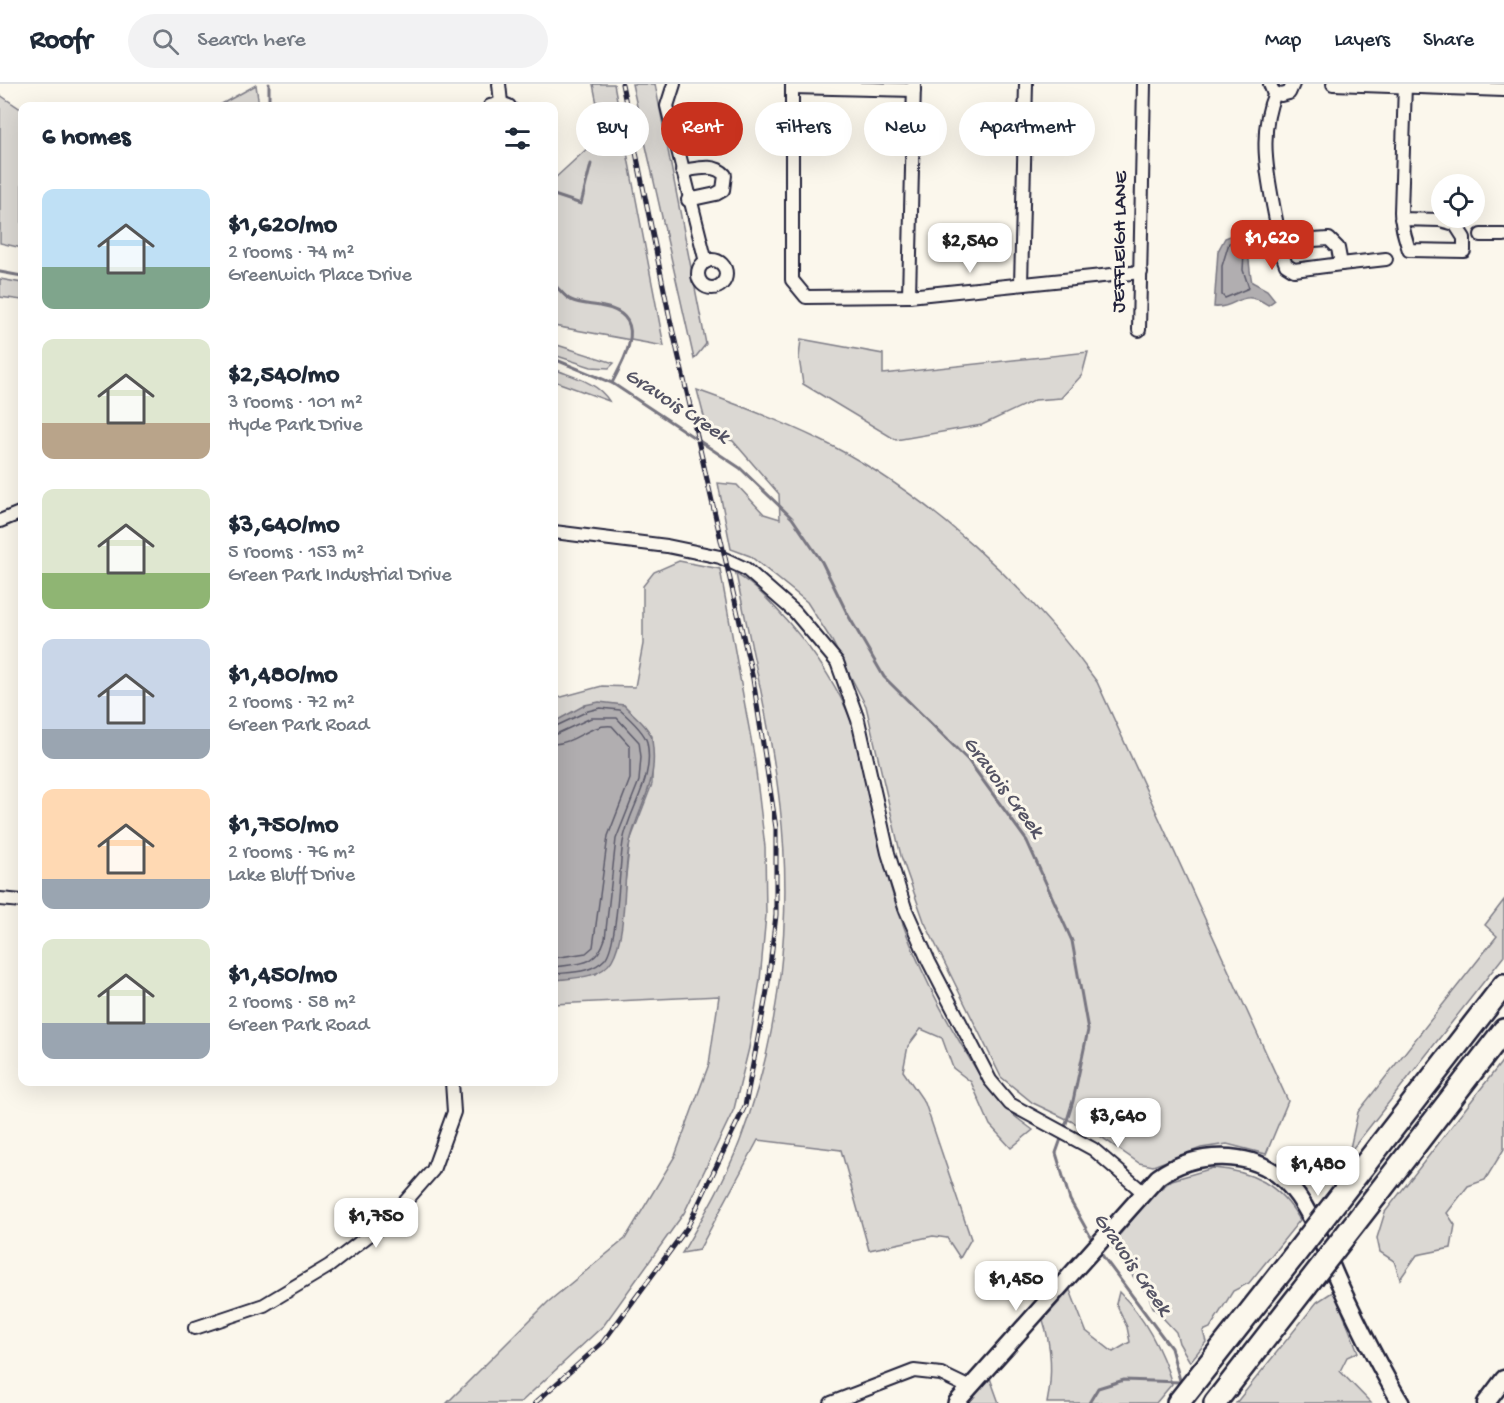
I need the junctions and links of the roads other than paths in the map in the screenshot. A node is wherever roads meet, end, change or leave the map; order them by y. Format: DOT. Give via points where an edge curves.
graph roads {
  1 [pos="499,84"];
  2 [pos="674,84"];
  3 [pos="1026,84"];
  4 [pos="1144,84"];
  5 [pos="1293,84"];
  6 [pos="1333,84"];
  7 [pos="792,85"];
  8 [pos="1405,85"];
  9 [pos="914,87"];
  10 [pos="1272,88"];
  11 [pos="1504,90"];
  12 [pos="500,102"];
  13 [pos="682,171"];
  14 [pos="688,200"];
  15 [pos="1401,219"];
  16 [pos="1481,235"];
  17 [pos="1504,235"];
  18 [pos="1281,242"];
  19 [pos="1386,259"];
  20 [pos="706,262"];
  21 [pos="1341,264"];
  22 [pos="1141,272"];
  23 [pos="1021,284"];
  24 [pos="909,296"];
  25 [pos="1139,330"];
  26 [pos="18,514"];
  27 [pos="0,521"];
  28 [pos="558,532"];
  29 [pos="0,899"];
  30 [pos="18,901"];
  31 [pos="1504,985"];
  32 [pos="1504,1030"];
  33 [pos="452,1086"];
  34 [pos="1144,1193"];
  35 [pos="195,1328"];
  36 [pos="1504,1379"];
  37 [pos="970,1388"];
  38 [pos="831,1403"];
  39 [pos="956,1403"];
  40 [pos="1178,1403"];
  41 [pos="1215,1403"];
  42 [pos="1401,1403"];
  43 [pos="1486,1403"];
  1 -- 12 [label="street"];
  2 -- 13 [label="street" via="667,106"];
  3 -- 23 [label="street"];
  4 -- 22 [label="street, JEFFLEIGH LANE"];
  5 -- 10 [label="street" via="1285,95"];
  6 -- 8 [label="street"];
  7 -- 9 [label="street"];
  7 -- 24 [label="street" via="792,280 806,297 812,298"];
  8 -- 11 [label="street"];
  8 -- 15 [label="street"];
  9 -- 24 [label="street"];
  10 -- 18 [label="street" via="1267,129 1268,175"];
  13 -- 14 [label="street"];
  13 -- 14 [label="street" via="711,167 725,174 723,190"];
  14 -- 20 [label="street"];
  15 -- 15 [label="street" via="1409,250 1464,251 1464,238 1455,224"];
  16 -- 17 [label="street"];
  18 -- 21 [label="street" via="1329,239 1338,248"];
  18 -- 21 [label="street" via="1286,265 1294,270"];
  19 -- 21 [label="street"];
  22 -- 23 [label="street"];
  22 -- 25 [label="street, JEFFLEIGH LANE"];
  23 -- 24 [label="street"];
  26 -- 27 [label="street"];
  28 -- 34 [label="street" via="720,557 746,569 795,612 837,662 858,720 888,853 906,908 929,962 990,1080 1010,1104 1099,1154"];
  29 -- 30 [label="street"];
  31 -- 40 [label="highway, bridge"];
  32 -- 41 [label="highway, bridge"];
  33 -- 35 [label="street" via="454,1112 433,1170 390,1219 329,1266 264,1305"];
  34 -- 37 [label="street"];
  34 -- 42 [label="street" via="1167,1171 1205,1158 1253,1162 1284,1180 1310,1216 1360,1329"];
  36 -- 43 [label="main road"];
  37 -- 38 [label="street" via="941,1374 914,1371"];
  37 -- 39 [label="street"];
}
